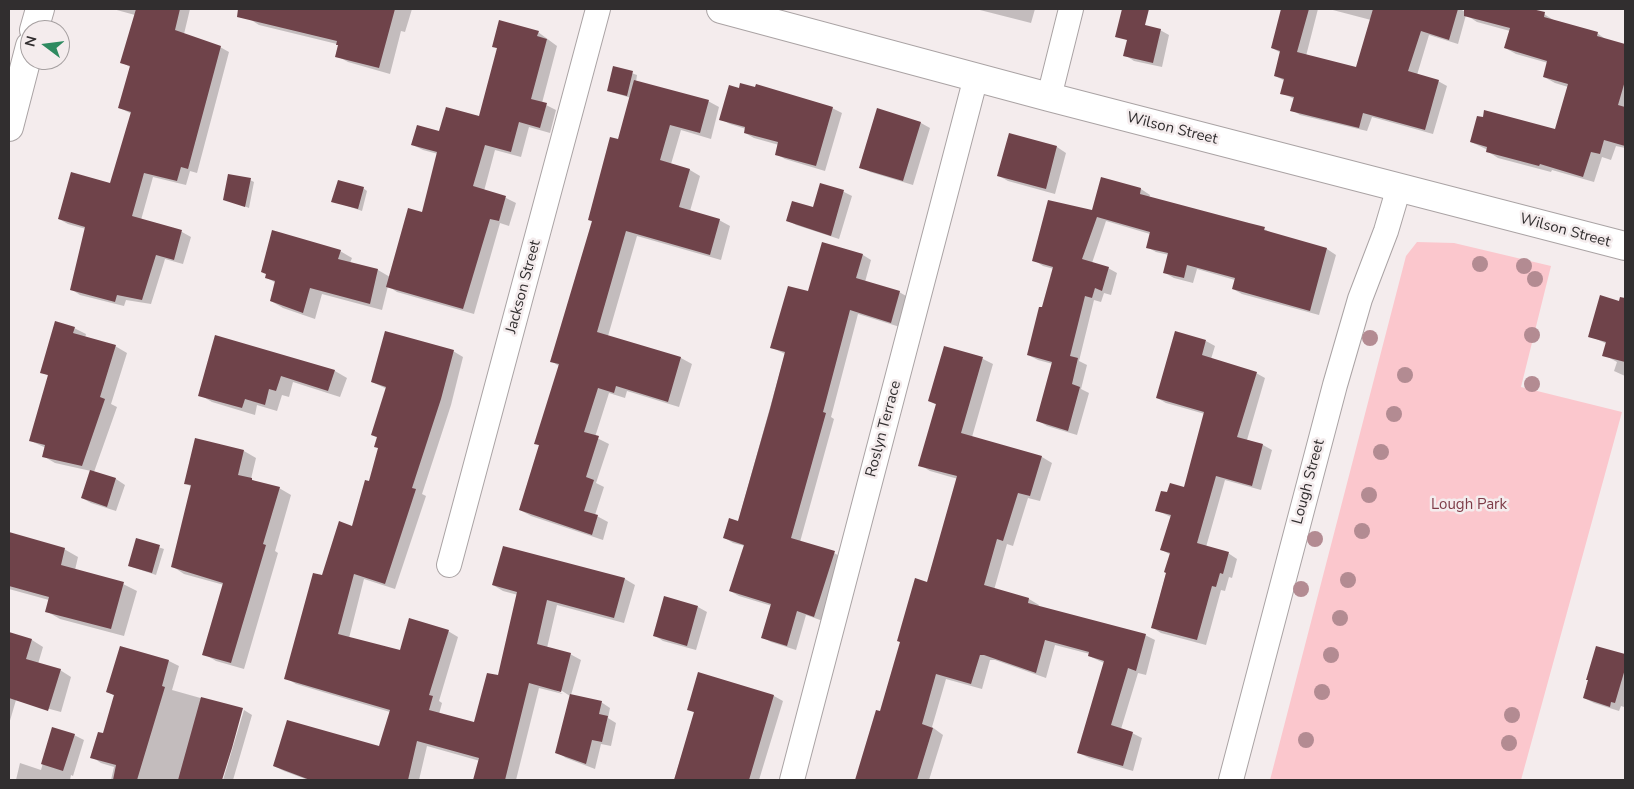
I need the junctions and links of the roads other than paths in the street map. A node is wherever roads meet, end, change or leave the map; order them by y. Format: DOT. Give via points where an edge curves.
graph roads {
  1 [pos="598,9"];
  2 [pos="720,9"];
  3 [pos="1071,9"];
  4 [pos="24,70"];
  5 [pos="976,77"];
  6 [pos="1049,97"];
  7 [pos="9,127"];
  8 [pos="1399,188"];
  9 [pos="1625,246"];
  10 [pos="449,566"];
  11 [pos="792,780"];
  12 [pos="1231,780"];
  1 -- 10 [label="street, Jackson Street"];
  2 -- 5 [label="street, Wilson Street"];
  3 -- 6 [label="street"];
  4 -- 7 [label="street"];
  5 -- 6 [label="street, Wilson Street"];
  5 -- 11 [label="street, Roslyn Terrace"];
  6 -- 8 [label="street, Wilson Street"];
  8 -- 9 [label="street, Wilson Street"];
  8 -- 12 [label="street, Lough Street" via="1334,386"];
}
